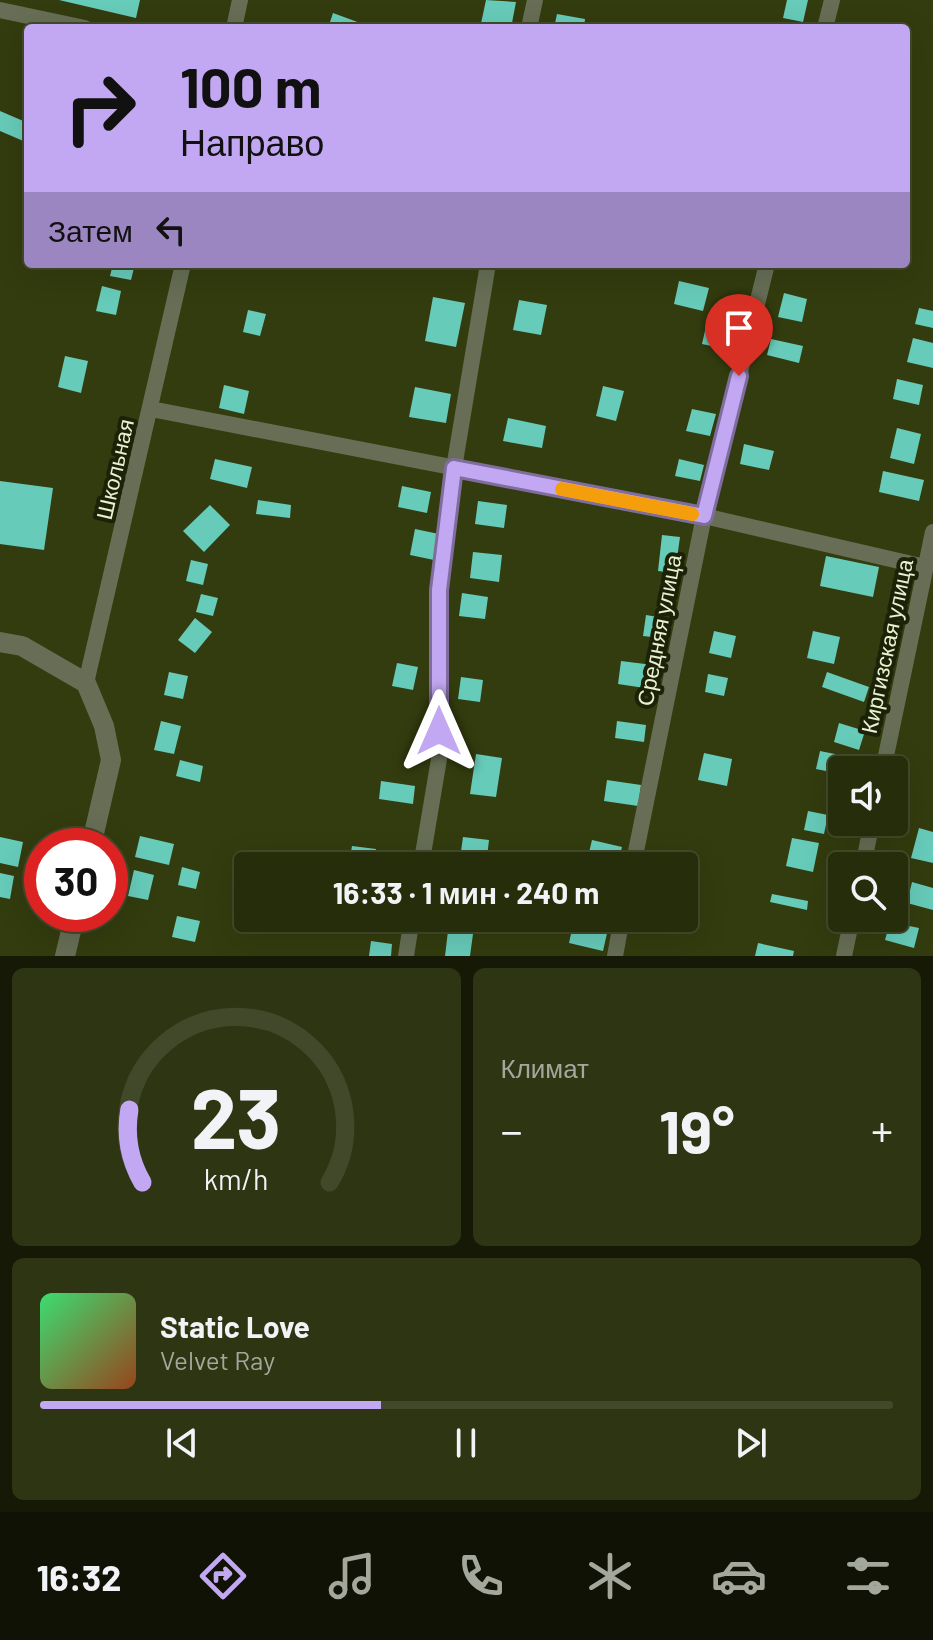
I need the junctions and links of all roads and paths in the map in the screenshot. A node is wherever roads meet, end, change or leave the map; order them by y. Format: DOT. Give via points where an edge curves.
graph roads {
  1 [pos="240,0"];
  2 [pos="535,0"];
  3 [pos="832,0"];
  4 [pos="0,10"];
  5 [pos="66,24"];
  6 [pos="235,24"];
  7 [pos="530,24"];
  8 [pos="826,24"];
  9 [pos="182,268"];
  10 [pos="487,268"];
  11 [pos="766,268"];
  12 [pos="151,409"];
  13 [pos="454,468"];
  14 [pos="704,516"];
  15 [pos="933,532"];
  16 [pos="925,567"];
  17 [pos="0,642"];
  18 [pos="86,683"];
  19 [pos="886,756"];
  20 [pos="95,828"];
  21 [pos="423,852"];
  22 [pos="636,852"];
  23 [pos="71,932"];
  24 [pos="410,932"];
  25 [pos="619,932"];
  26 [pos="849,932"];
  27 [pos="65,956"];
  28 [pos="406,956"];
  29 [pos="615,956"];
  30 [pos="844,956"];
  1 -- 6 [label="street"];
  2 -- 7 [label="street"];
  3 -- 8 [label="street"];
  4 -- 5 [label="street"];
  9 -- 12 [label="street, Школьная"];
  10 -- 13 [label="street"];
  11 -- 14 [label="street, Средняя улица"];
  12 -- 13 [label="street"];
  12 -- 18 [label="street, Школьная"];
  13 -- 14 [label="street"];
  13 -- 21 [label="street" via="439,590 439,759"];
  14 -- 16 [label="street"];
  14 -- 22 [label="street, Средняя улица"];
  15 -- 16 [label="street, Киргизская улица"];
  16 -- 19 [label="street, Киргизская улица"];
  17 -- 18 [label="street" via="22,646"];
  18 -- 20 [label="street" via="111,760"];
  23 -- 27 [label="street"];
  24 -- 28 [label="street"];
  25 -- 29 [label="street"];
  26 -- 30 [label="street"];
}
